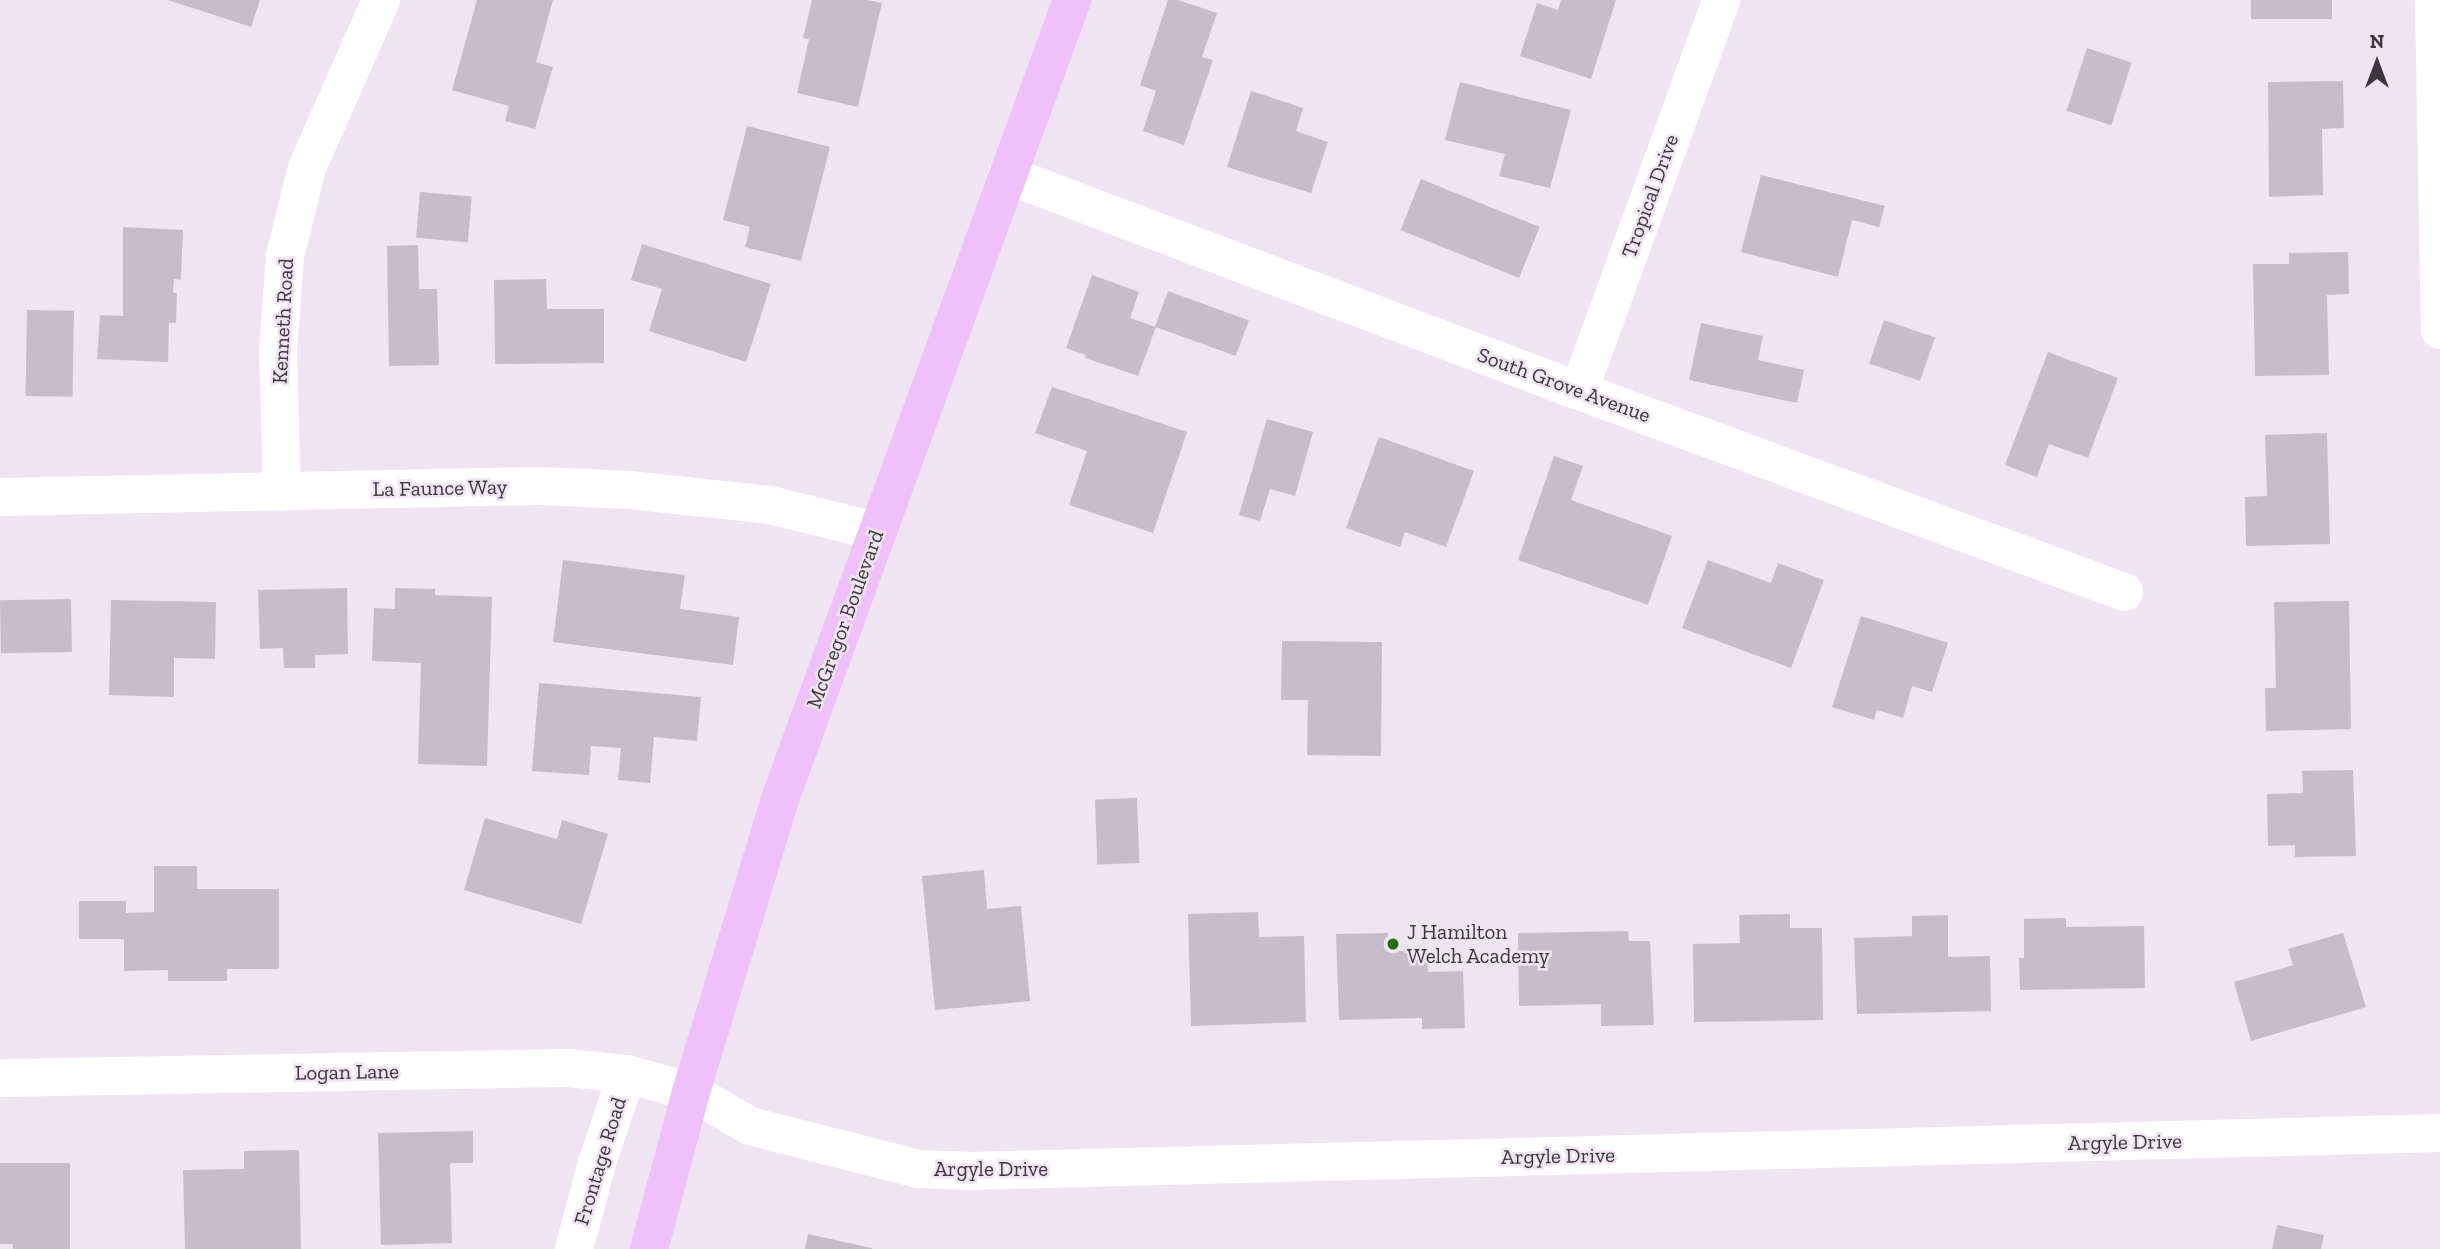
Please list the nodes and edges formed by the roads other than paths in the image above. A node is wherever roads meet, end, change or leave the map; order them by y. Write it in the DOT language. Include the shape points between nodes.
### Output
graph roads {
  1 [pos="381,0"];
  2 [pos="1072,0"];
  3 [pos="1721,0"];
  4 [pos="2434,0"];
  5 [pos="1007,175"];
  6 [pos="2440,330"];
  7 [pos="1579,391"];
  8 [pos="282,492"];
  9 [pos="0,497"];
  10 [pos="876,531"];
  11 [pos="2124,592"];
  12 [pos="627,1074"];
  13 [pos="0,1078"];
  14 [pos="691,1092"];
  15 [pos="2440,1133"];
  16 [pos="574,1249"];
  17 [pos="649,1249"];
  1 -- 8 [label="street, Kenneth Road" via="307,168 285,256 278,350"];
  2 -- 5 [label="main road, McGregor Boulevard"];
  3 -- 7 [label="street, Tropical Drive"];
  4 -- 6 [label="street"];
  5 -- 7 [label="street, South Grove Avenue"];
  5 -- 10 [label="main road, McGregor Boulevard"];
  7 -- 11 [label="street, South Grove Avenue"];
  8 -- 9 [label="street, La Faunce Way"];
  8 -- 10 [label="street, La Faunce Way" via="540,486 630,490 769,505"];
  10 -- 14 [label="main road, McGregor Boulevard" via="777,810"];
  12 -- 13 [label="street, Logan Lane" via="568,1068"];
  12 -- 14 [label="street, Logan Lane"];
  12 -- 16 [label="street, Frontage Road"];
  14 -- 15 [label="street, Argyle Drive" via="750,1126 919,1169 971,1171"];
  14 -- 17 [label="main road, McGregor Boulevard"];
}
